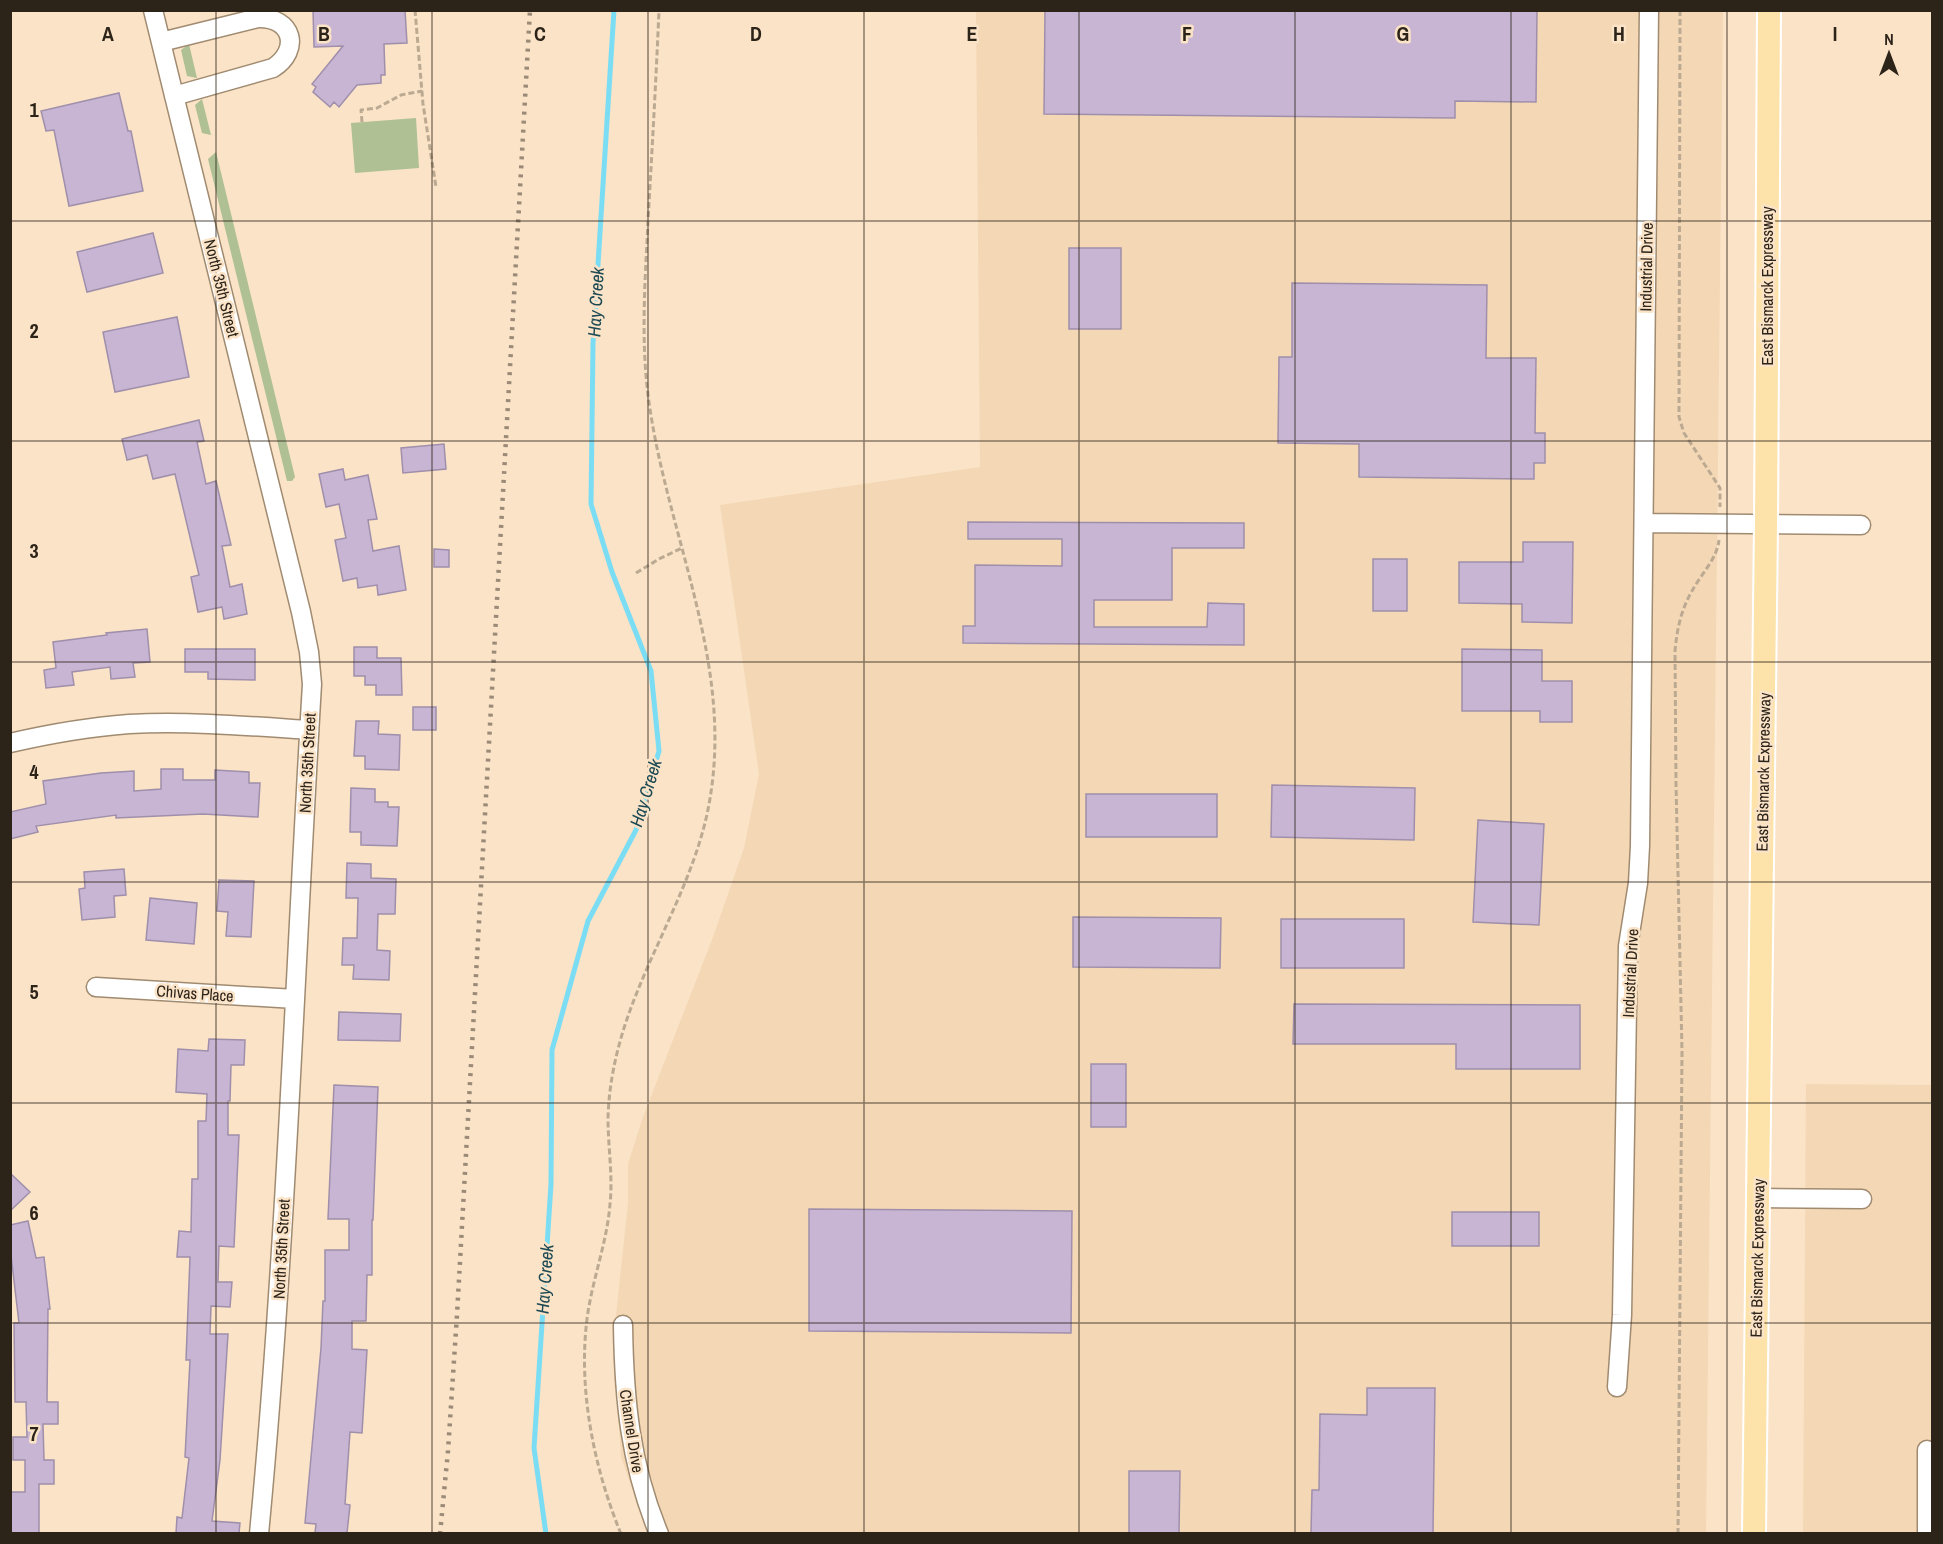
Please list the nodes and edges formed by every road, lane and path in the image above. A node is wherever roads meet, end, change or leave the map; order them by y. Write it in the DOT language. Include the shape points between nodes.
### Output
graph roads {
  1 [pos="153,10"];
  2 [pos="415,10"];
  3 [pos="659,10"];
  4 [pos="1649,10"];
  5 [pos="1680,10"];
  6 [pos="1769,10"];
  7 [pos="161,42"];
  8 [pos="422,91"];
  9 [pos="174,96"];
  10 [pos="362,122"];
  11 [pos="436,188"];
  12 [pos="1644,523"];
  13 [pos="1721,524"];
  14 [pos="1766,524"];
  15 [pos="1861,525"];
  16 [pos="682,549"];
  17 [pos="636,573"];
  18 [pos="309,730"];
  19 [pos="10,743"];
  20 [pos="96,987"];
  21 [pos="295,999"];
  22 [pos="1758,1198"];
  23 [pos="1862,1199"];
  24 [pos="623,1325"];
  25 [pos="1617,1387"];
  26 [pos="1927,1450"];
  27 [pos="259,1533"];
  28 [pos="621,1533"];
  29 [pos="659,1533"];
  30 [pos="1678,1533"];
  31 [pos="1754,1533"];
  32 [pos="1927,1533"];
  1 -- 7 [label="street, North 35th Street"];
  2 -- 8 [label="path"];
  3 -- 16 [label="path" via="644,343 654,430"];
  4 -- 12 [label="street, Industrial Drive"];
  5 -- 13 [label="path" via="1679,417 1683,433 1720,488"];
  6 -- 14 [label="main road, East Bismarck Expressway"];
  7 -- 9 [label="street, North 35th Street"];
  7 -- 9 [label="street" via="258,18 280,23 289,37 287,55 273,68"];
  8 -- 10 [label="path" via="361,110"];
  8 -- 11 [label="path"];
  9 -- 18 [label="street, North 35th Street" via="309,652"];
  12 -- 13 [label="street"];
  12 -- 25 [label="street, Industrial Drive" via="1640,846 1628,946 1622,1315"];
  13 -- 14 [label="street"];
  13 -- 30 [label="path" via="1718,552 1692,591 1680,618 1675,662 1682,1051"];
  14 -- 15 [label="street"];
  14 -- 22 [label="main road, East Bismarck Expressway"];
  16 -- 17 [label="path"];
  16 -- 28 [label="path" via="704,634 714,693 712,792 699,847 635,998 616,1060 609,1110 611,1201 586,1337 591,1422 604,1485"];
  18 -- 19 [label="street" via="127,724"];
  18 -- 21 [label="street, North 35th Street"];
  20 -- 21 [label="street, Chivas Place"];
  21 -- 27 [label="street, North 35th Street" via="274,1367"];
  22 -- 23 [label="street"];
  22 -- 31 [label="main road, East Bismarck Expressway"];
  24 -- 29 [label="street, Channel Drive" via="624,1389 631,1443"];
  26 -- 32 [label="street"];
}
